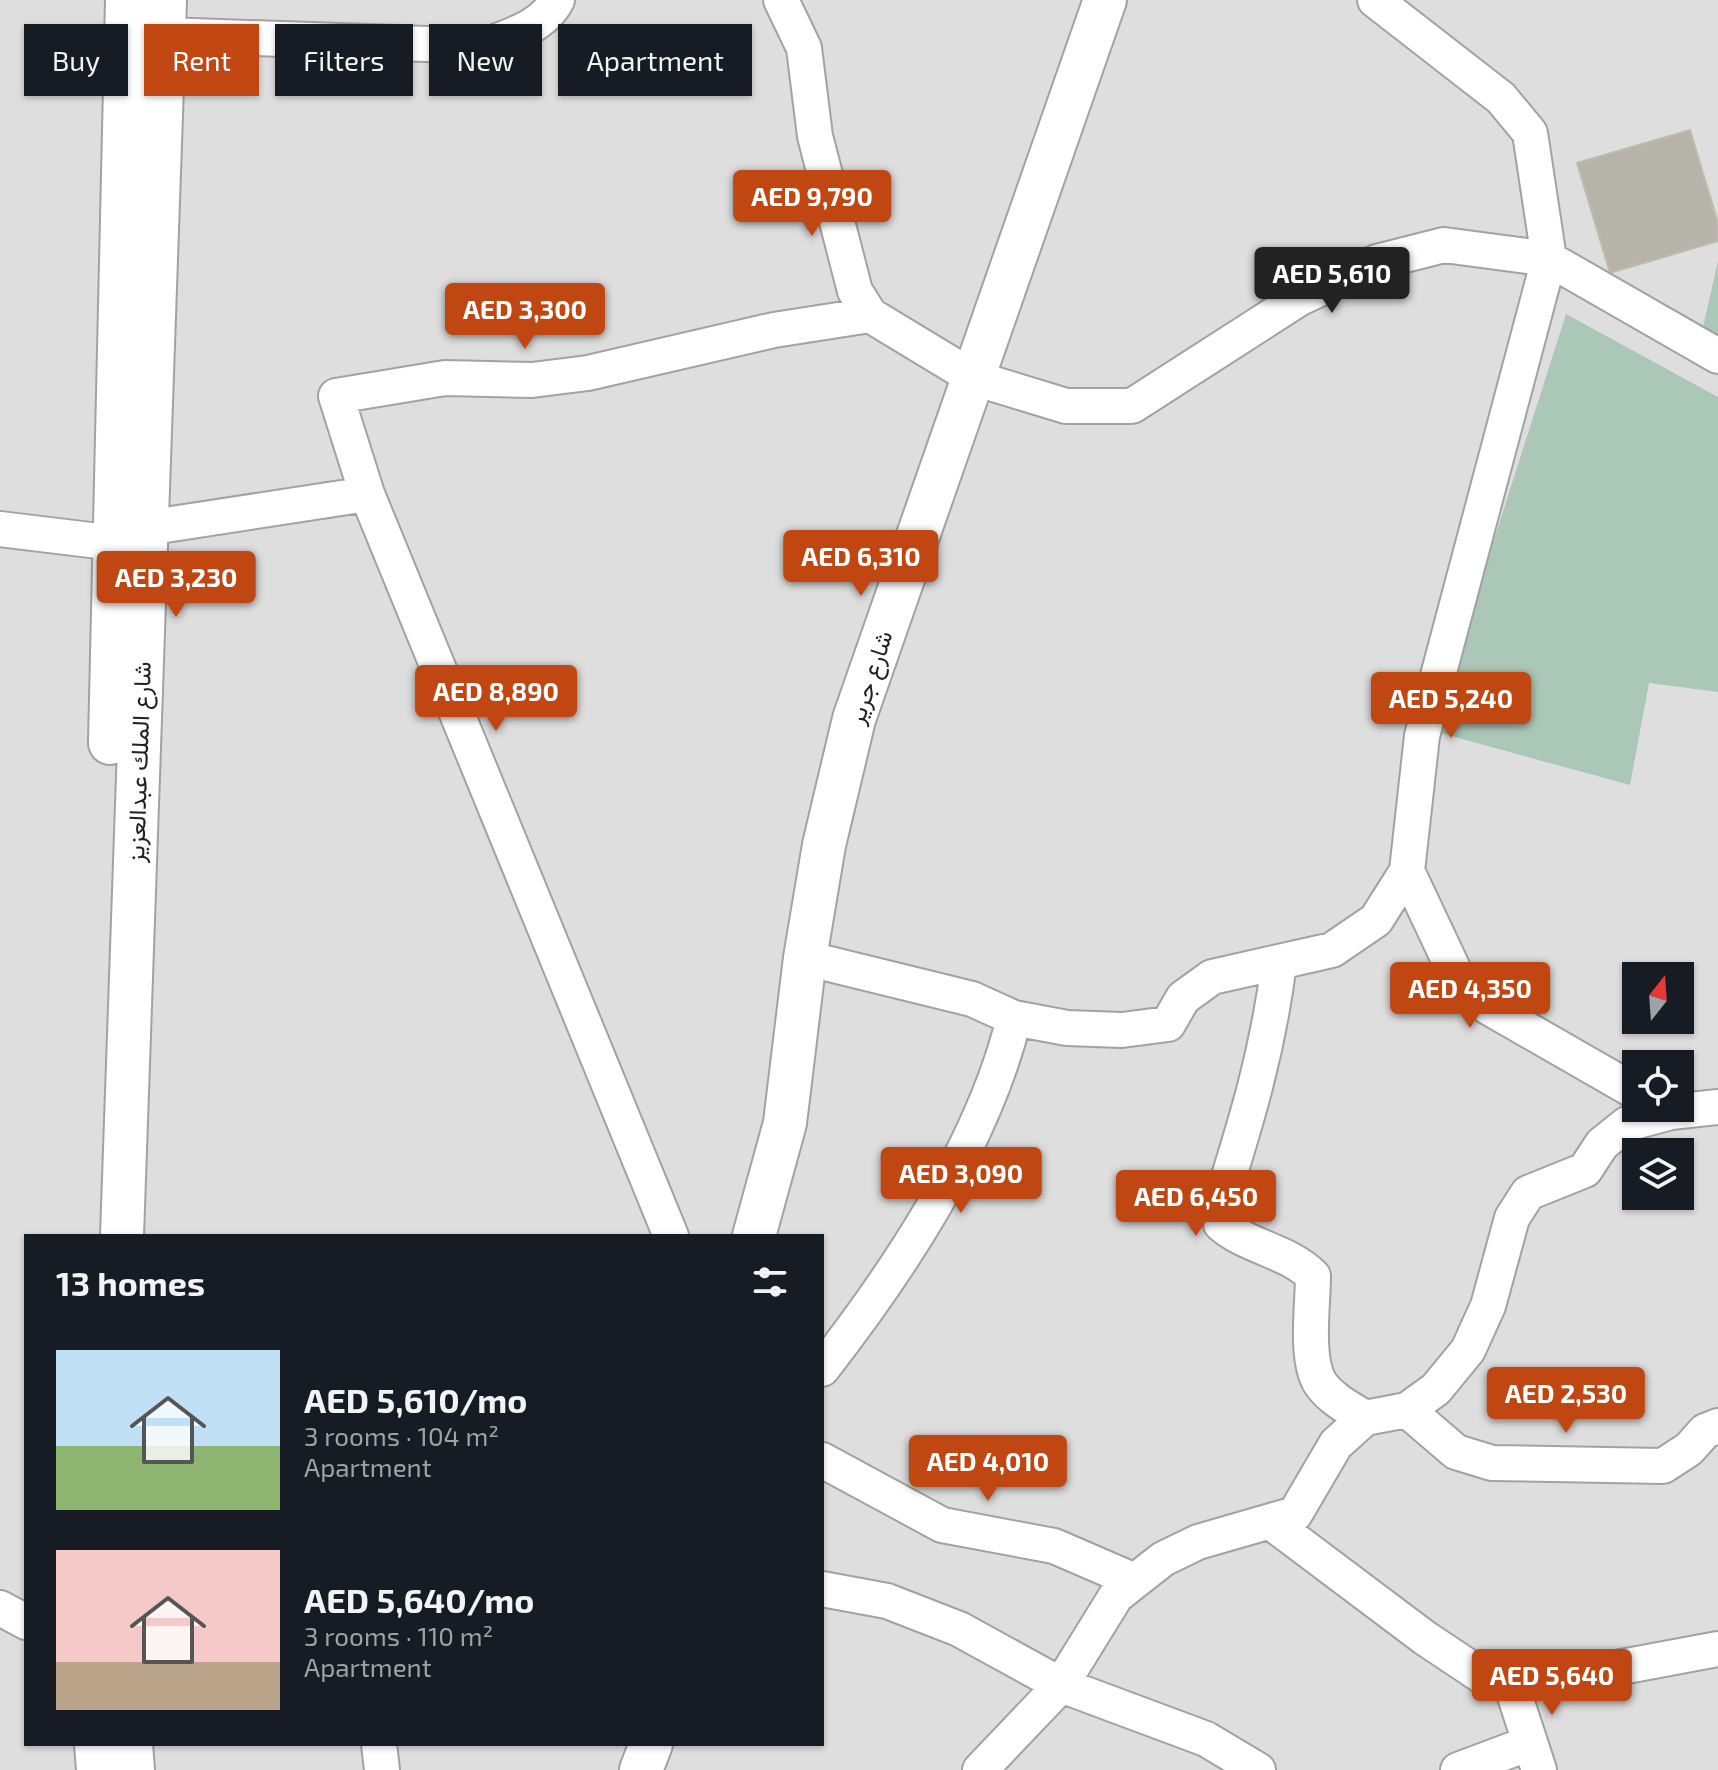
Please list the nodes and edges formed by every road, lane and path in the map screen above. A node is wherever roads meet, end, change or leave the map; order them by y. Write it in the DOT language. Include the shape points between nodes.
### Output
graph roads {
  1 [pos="127,0"];
  2 [pos="557,0"];
  3 [pos="781,0"];
  4 [pos="1105,0"];
  5 [pos="1375,0"];
  6 [pos="164,18"];
  7 [pos="1549,259"];
  8 [pos="870,315"];
  9 [pos="1718,356"];
  10 [pos="974,378"];
  11 [pos="367,494"];
  12 [pos="0,529"];
  13 [pos="131,535"];
  14 [pos="1407,871"];
  15 [pos="805,958"];
  16 [pos="1279,963"];
  17 [pos="1014,1018"];
  18 [pos="1622,1084"];
  19 [pos="1718,1107"];
  20 [pos="1694,1108"];
  21 [pos="1633,1122"];
  22 [pos="96,1234"];
  23 [pos="122,1234"];
  24 [pos="670,1234"];
  25 [pos="755,1234"];
  26 [pos="824,1366"];
  27 [pos="1407,1410"];
  28 [pos="1365,1418"];
  29 [pos="1718,1426"];
  30 [pos="824,1461"];
  31 [pos="1272,1523"];
  32 [pos="1135,1581"];
  33 [pos="824,1589"];
  34 [pos="0,1608"];
  35 [pos="24,1621"];
  36 [pos="1718,1649"];
  37 [pos="1510,1681"];
  38 [pos="1061,1685"];
  39 [pos="96,1746"];
  40 [pos="131,1746"];
  41 [pos="379,1746"];
  42 [pos="650,1746"];
  43 [pos="1535,1756"];
  44 [pos="98,1770"];
  45 [pos="133,1770"];
  46 [pos="382,1770"];
  47 [pos="641,1770"];
  48 [pos="980,1770"];
  49 [pos="1258,1770"];
  50 [pos="1458,1770"];
  1 -- 13 [label="street, شارع الملك عبدالعزيز"];
  2 -- 6 [label="street" via="524,31 484,46"];
  3 -- 8 [label="street" via="804,48 815,136 855,291"];
  4 -- 10 [label="street, شارع جرير"];
  5 -- 7 [label="street" via="1501,98 1530,133"];
  6 -- 13 [label="street, شارع الملك عبدالعزيز"];
  7 -- 9 [label="street"];
  7 -- 10 [label="street" via="1444,245 1377,262 1300,298 1132,406 1066,406"];
  7 -- 14 [label="street" via="1422,736"];
  8 -- 10 [label="street"];
  8 -- 11 [label="street" via="774,330 588,373 532,380 445,378 336,396"];
  10 -- 15 [label="street, شارع جرير" via="854,719 824,845"];
  11 -- 13 [label="street"];
  11 -- 24 [label="street"];
  12 -- 13 [label="street"];
  13 -- 22 [label="street, شارع الملك عبدالعزيز"];
  13 -- 23 [label="street, شارع الملك عبدالعزيز"];
  14 -- 16 [label="street" via="1376,920 1332,950"];
  14 -- 18 [label="street" via="1456,975 1488,1007"];
  15 -- 17 [label="street" via="972,999"];
  15 -- 25 [label="street, شارع جرير" via="785,1123"];
  16 -- 17 [label="street" via="1212,977 1183,998 1168,1024 1122,1030 1067,1028"];
  16 -- 28 [label="street" via="1272,1022 1221,1202 1221,1224 1238,1239 1297,1260 1313,1276 1312,1361 1335,1400"];
  17 -- 26 [label="street" via="985,1107 925,1220 880,1295"];
  19 -- 20 [label="street"];
  21 -- 27 [label="street" via="1602,1144 1585,1170 1528,1193 1512,1218 1488,1306 1468,1350 1436,1389"];
  27 -- 28 [label="street"];
  27 -- 29 [label="street" via="1456,1452 1492,1463 1663,1466"];
  28 -- 31 [label="street" via="1336,1444 1295,1514"];
  30 -- 32 [label="street" via="942,1525 1054,1546"];
  31 -- 32 [label="street" via="1198,1542"];
  31 -- 37 [label="street" via="1488,1680"];
  32 -- 38 [label="street" via="1116,1596"];
  33 -- 38 [label="street" via="887,1601 959,1629"];
  34 -- 35 [label="street"];
  36 -- 37 [label="street" via="1541,1682"];
  37 -- 43 [label="street"];
  38 -- 48 [label="street"];
  38 -- 49 [label="street" via="1206,1739"];
  39 -- 44 [label="street"];
  40 -- 45 [label="street"];
  41 -- 46 [label="street"];
  42 -- 47 [label="street"];
  43 -- 50 [label="street"];
}
